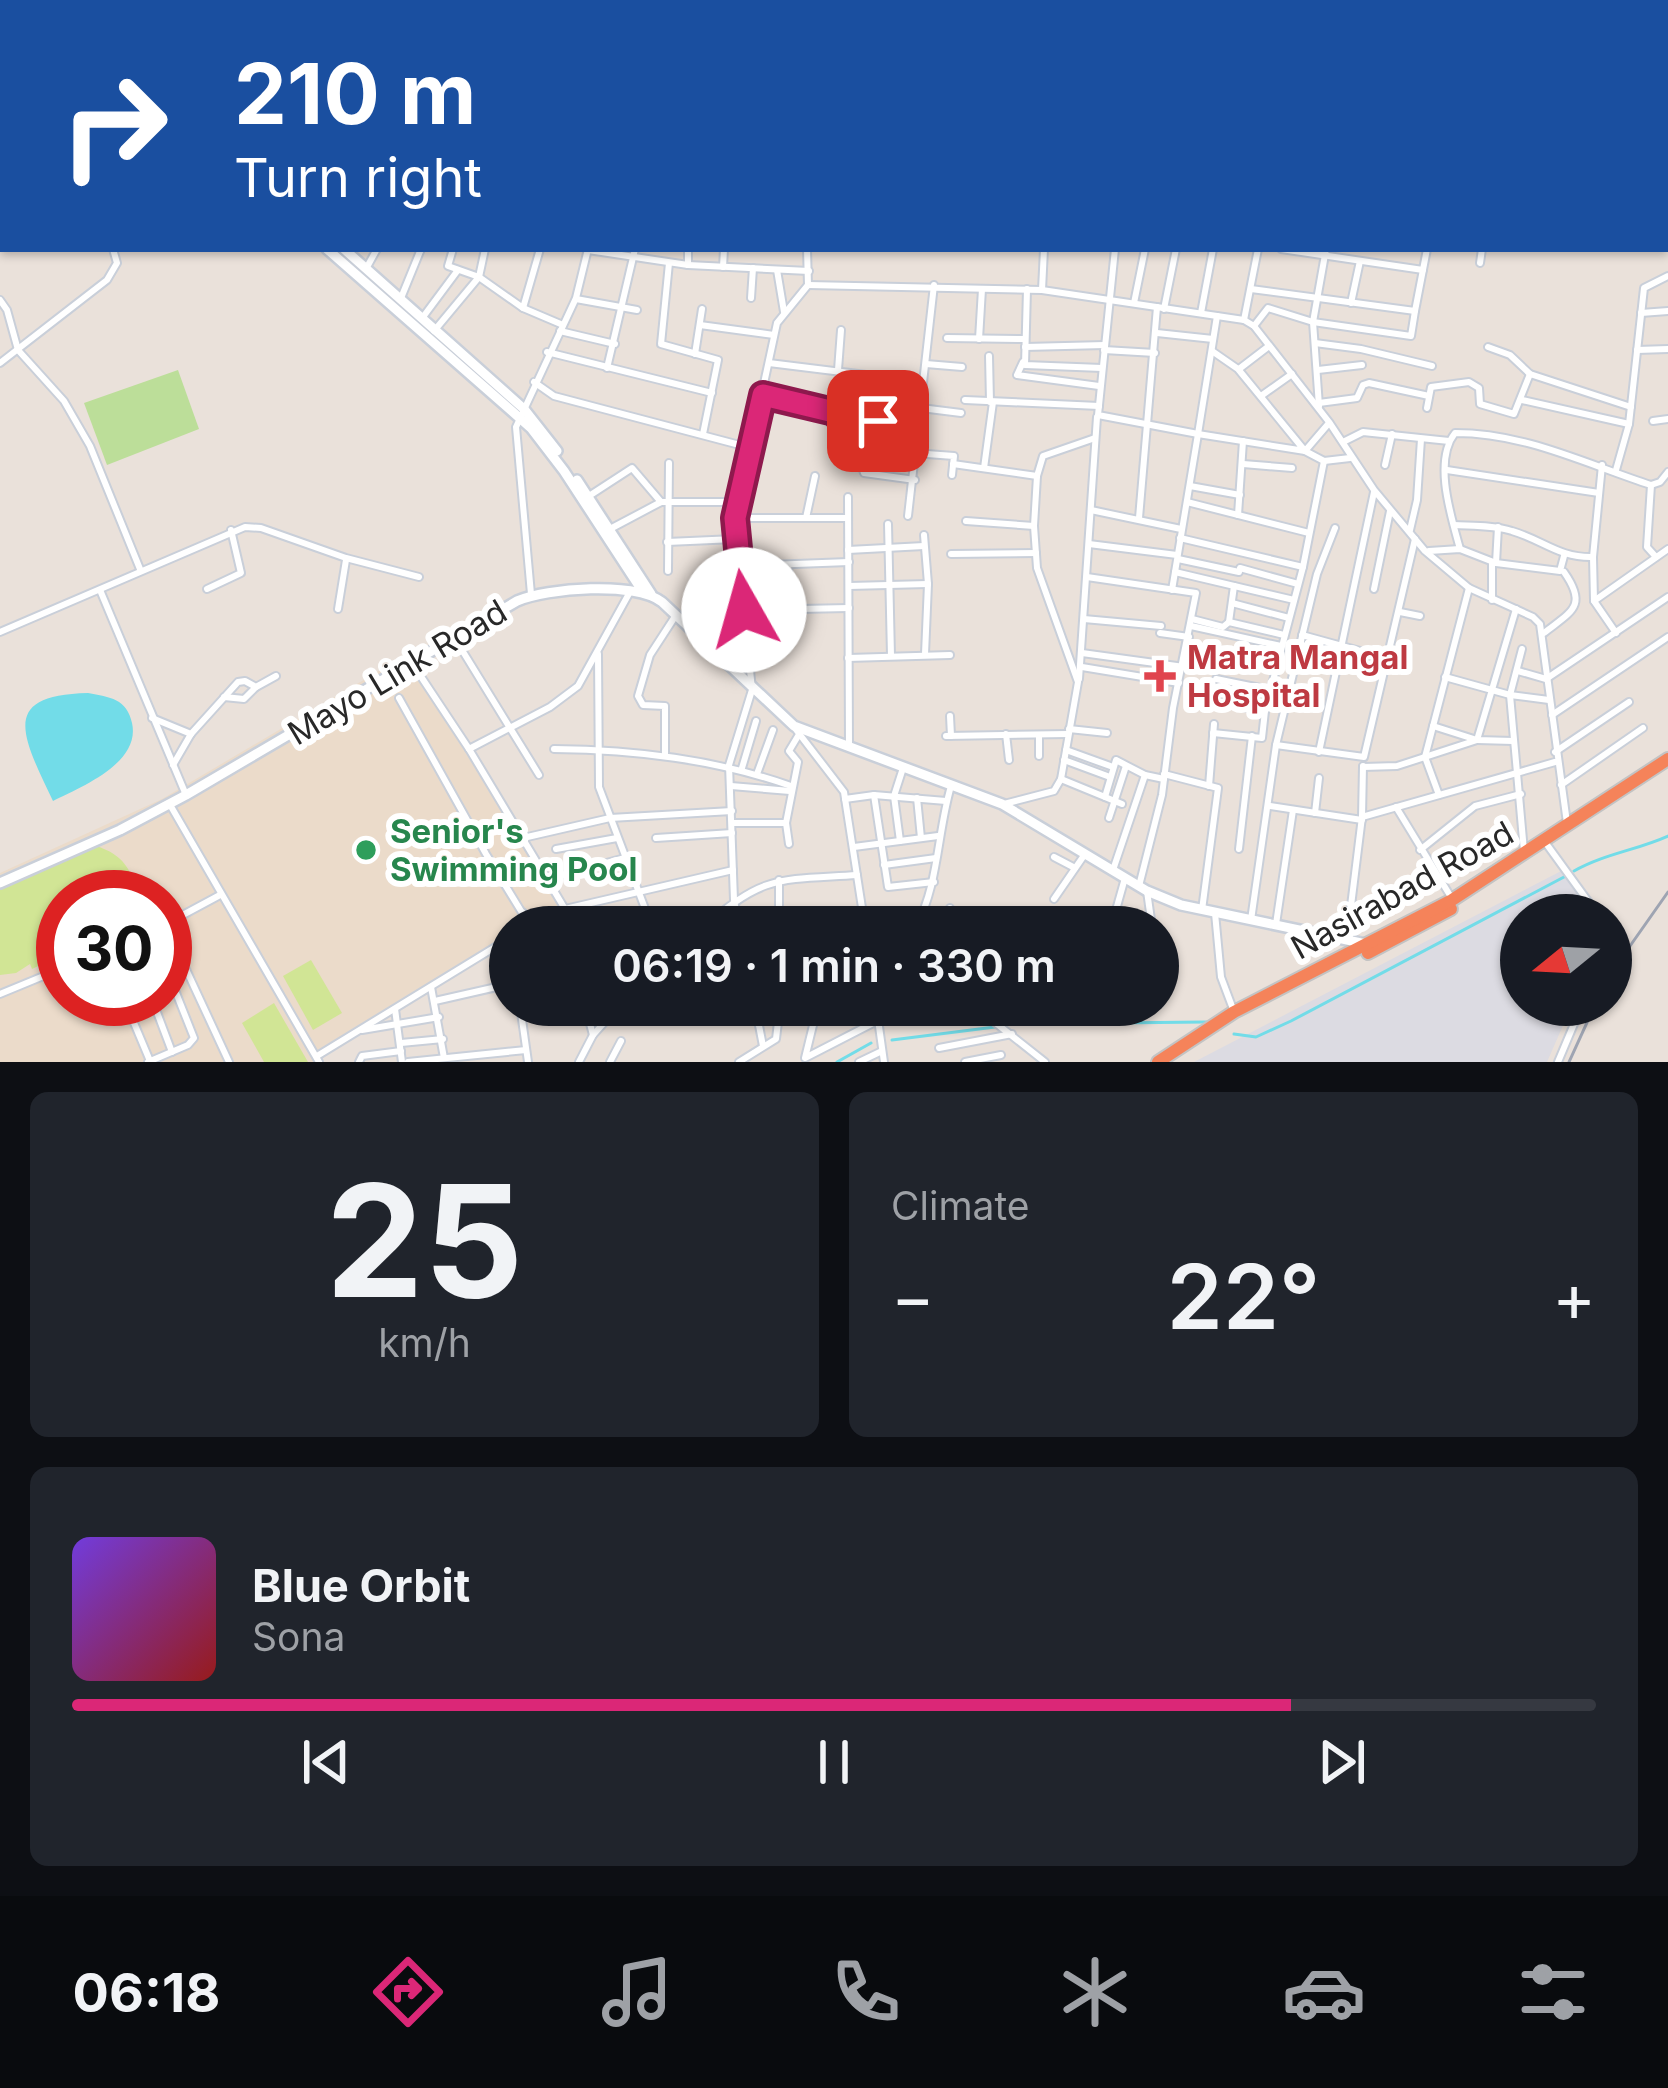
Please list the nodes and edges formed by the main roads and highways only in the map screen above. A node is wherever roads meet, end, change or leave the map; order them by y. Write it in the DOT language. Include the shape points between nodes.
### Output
graph roads {
  1 [pos="1668,759"];
  2 [pos="1668,768"];
  3 [pos="1547,844"];
  4 [pos="1371,947"];
  5 [pos="1158,1062"];
  6 [pos="1171,1062"];
  1 -- 3 [label="highway, Nasirabad Road"];
  2 -- 3 [label="highway, Nasirabad Road"];
  3 -- 4 [label="highway, Nasirabad Road"];
  3 -- 4 [label="highway, Nasirabad Road" via="1444,914"];
  4 -- 5 [label="highway, Nasirabad Road" via="1234,1012"];
  4 -- 6 [label="highway, Nasirabad Road"];
}
